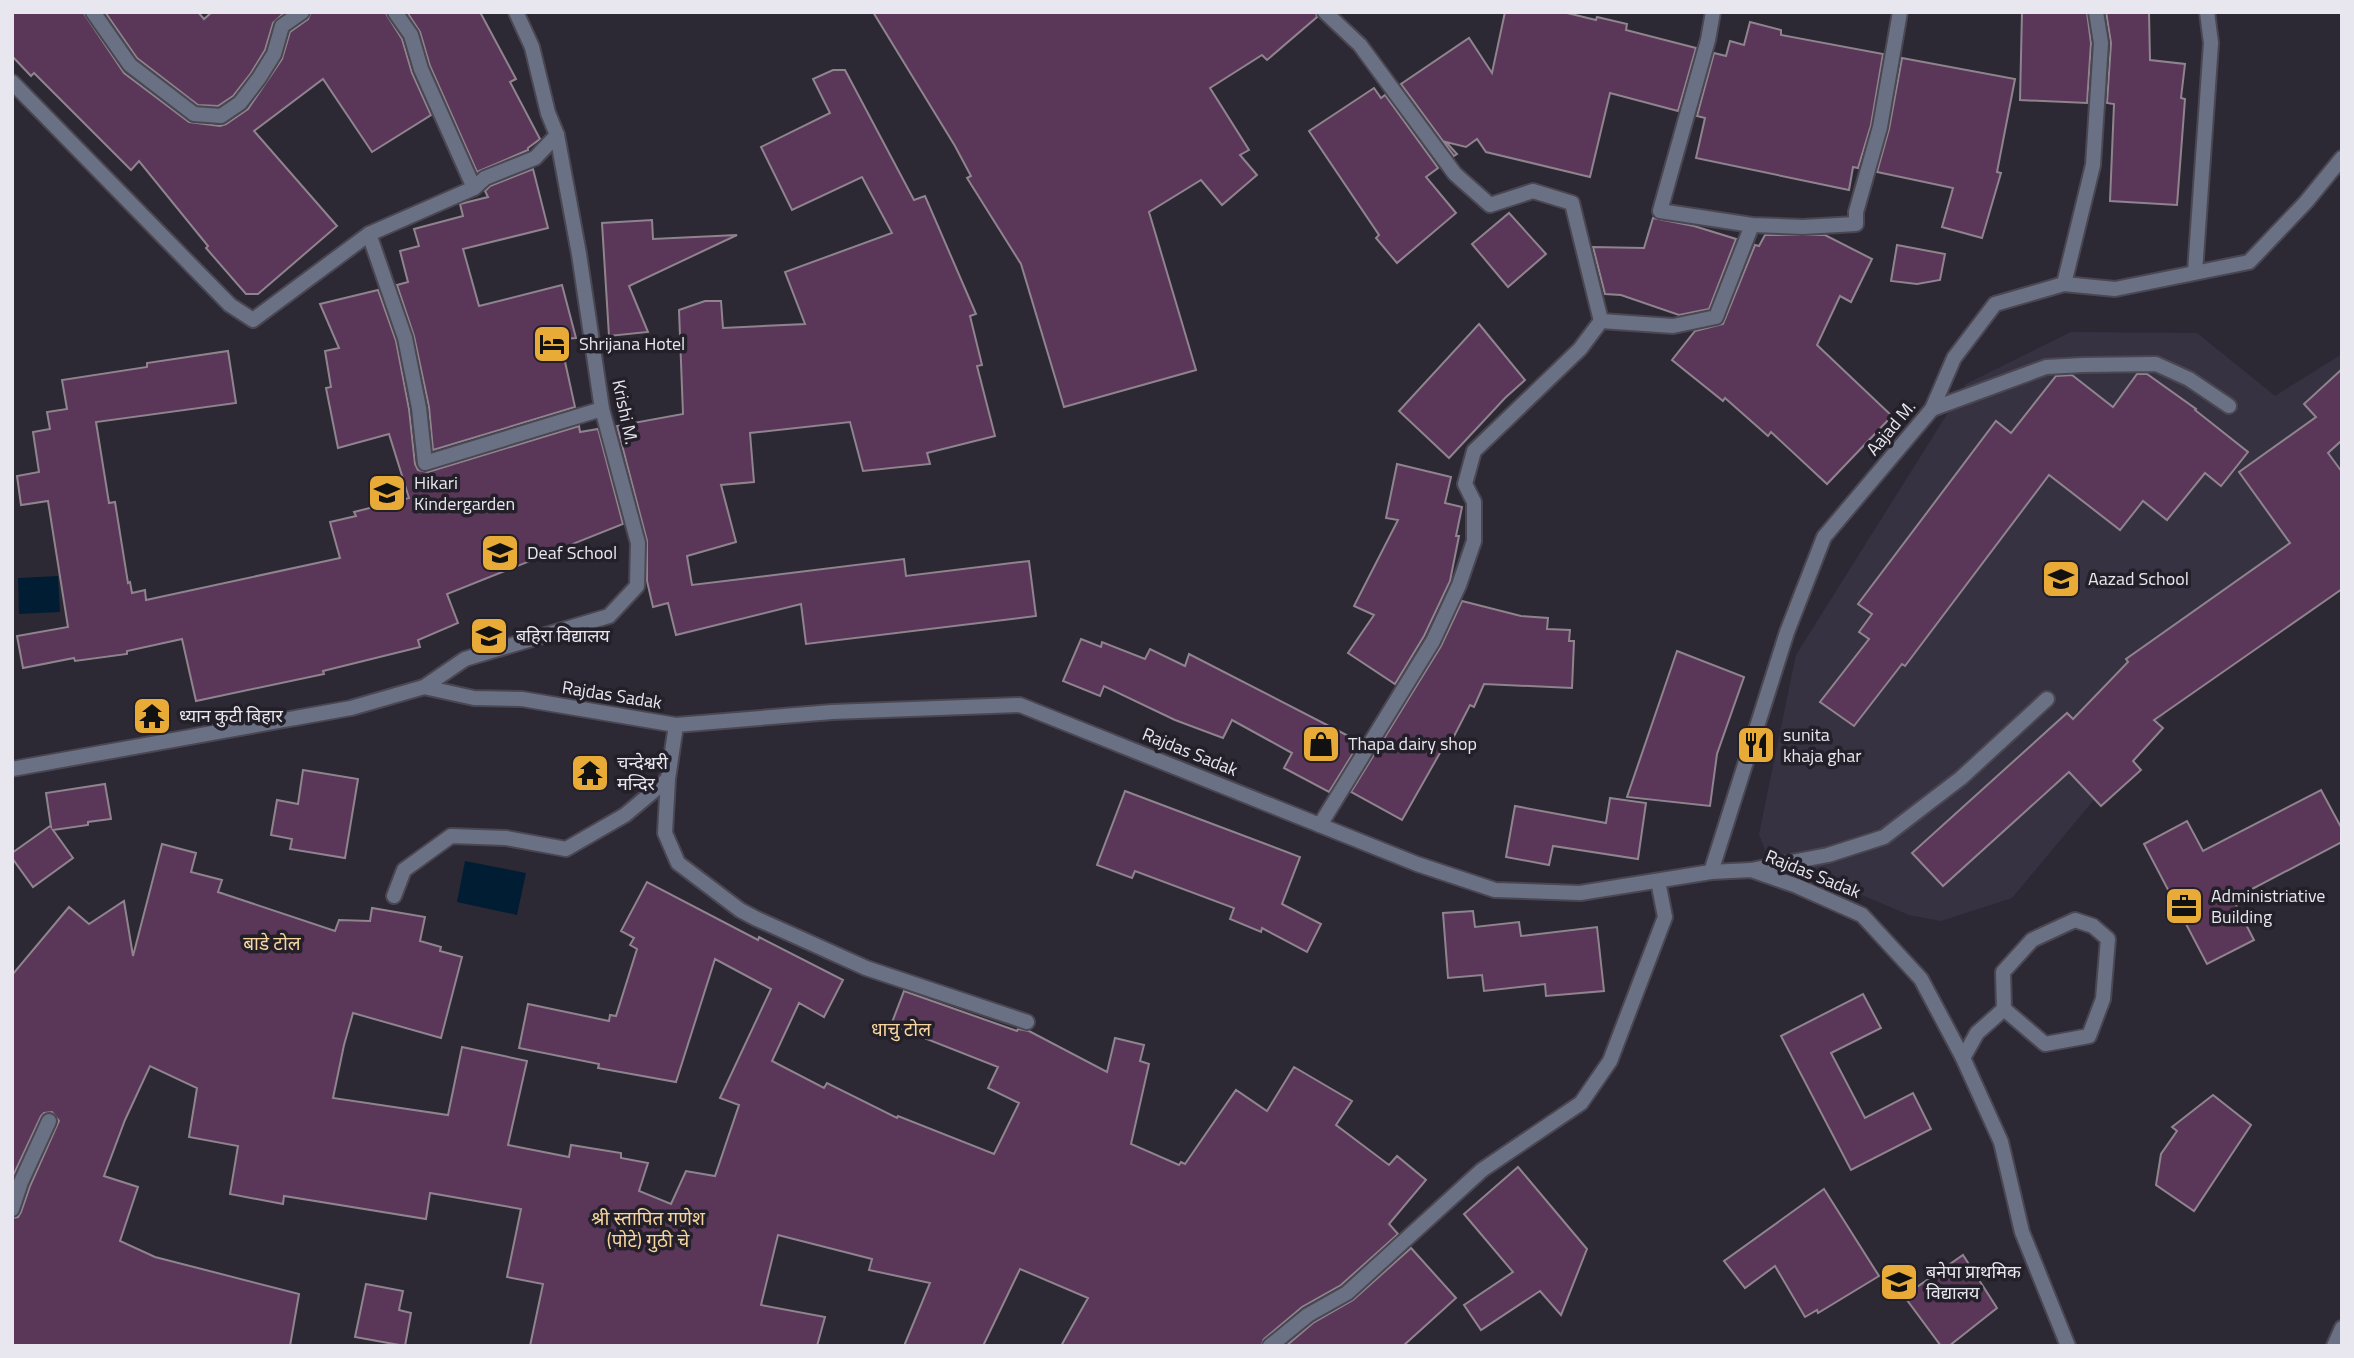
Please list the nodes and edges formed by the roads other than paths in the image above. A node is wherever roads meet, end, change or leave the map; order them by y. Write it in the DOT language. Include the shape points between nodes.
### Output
graph roads {
  1 [pos="93,12"];
  2 [pos="302,12"];
  3 [pos="395,12"];
  4 [pos="516,12"];
  5 [pos="1325,12"];
  6 [pos="1713,12"];
  7 [pos="1900,12"];
  8 [pos="2096,12"];
  9 [pos="2207,12"];
  10 [pos="12,82"];
  11 [pos="557,135"];
  12 [pos="2342,158"];
  13 [pos="474,188"];
  14 [pos="1752,225"];
  15 [pos="369,234"];
  16 [pos="2196,272"];
  17 [pos="2064,284"];
  18 [pos="1601,321"];
  19 [pos="2229,406"];
  20 [pos="602,409"];
  21 [pos="1932,410"];
  22 [pos="424,687"];
  23 [pos="2047,699"];
  24 [pos="676,725"];
  25 [pos="12,769"];
  26 [pos="668,779"];
  27 [pos="1320,825"];
  28 [pos="1751,870"];
  29 [pos="1711,872"];
  30 [pos="1658,881"];
  31 [pos="394,896"];
  32 [pos="2004,1009"];
  33 [pos="1027,1022"];
  34 [pos="1963,1058"];
  35 [pos="48,1121"];
  36 [pos="12,1209"];
  37 [pos="2342,1328"];
  38 [pos="1270,1346"];
  39 [pos="2068,1346"];
  40 [pos="2334,1346"];
  1 -- 2 [label="street" via="130,65 194,114 221,116 240,103 274,54 282,26"];
  3 -- 13 [label="street" via="411,35 421,69"];
  4 -- 11 [label="street, Krishi M." via="532,47"];
  5 -- 18 [label="street" via="1360,45 1455,174 1490,205 1533,191 1572,203"];
  6 -- 14 [label="street" via="1660,211"];
  7 -- 14 [label="street" via="1880,127 1856,224"];
  8 -- 17 [label="street" via="2101,43 2093,165"];
  9 -- 16 [label="street" via="2211,43"];
  10 -- 15 [label="street" via="230,305 253,320"];
  11 -- 13 [label="street" via="534,158 485,178"];
  11 -- 20 [label="street, Krishi M."];
  12 -- 16 [label="street, Aajad M." via="2249,262"];
  13 -- 15 [label="street"];
  14 -- 18 [label="street" via="1716,317 1673,326"];
  15 -- 20 [label="street" via="405,338 425,463"];
  16 -- 17 [label="street, Aajad M." via="2115,289"];
  17 -- 21 [label="street, Aajad M." via="1995,304 1954,358"];
  18 -- 27 [label="street" via="1580,349 1474,451 1465,484 1474,502 1474,541 1459,585 1427,652"];
  19 -- 21 [label="street" via="2156,364 2046,367"];
  20 -- 22 [label="street, Krishi M." via="638,543 637,586 609,616 465,659"];
  21 -- 29 [label="street, Aajad M." via="1824,537 1787,632"];
  22 -- 24 [label="street, Rajdas Sadak"];
  22 -- 25 [label="street, Rajdas Sadak" via="351,708"];
  23 -- 28 [label="street" via="1961,778 1884,837 1828,855"];
  24 -- 26 [label="street"];
  24 -- 27 [label="street, Rajdas Sadak" via="832,712 1020,705"];
  26 -- 31 [label="street" via="625,816 566,849 506,838 451,836 404,870"];
  26 -- 33 [label="street" via="664,833 678,863 740,910 866,968"];
  27 -- 30 [label="street, Rajdas Sadak" via="1495,890 1580,893"];
  28 -- 29 [label="street, Rajdas Sadak"];
  28 -- 34 [label="street, Rajdas Sadak" via="1862,915 1921,979"];
  29 -- 30 [label="street, Rajdas Sadak"];
  30 -- 38 [label="street" via="1665,917 1610,1061 1581,1103 1482,1170 1347,1293 1308,1315"];
  32 -- 32 [label="street" via="2003,972 2032,940 2075,920 2093,926 2108,939 2103,999 2089,1035 2045,1044"];
  32 -- 34 [label="street" via="1977,1033"];
  34 -- 39 [label="street, Rajdas Sadak" via="2001,1142 2022,1232"];
  35 -- 36 [label="street"];
  37 -- 40 [label="street"];
}
